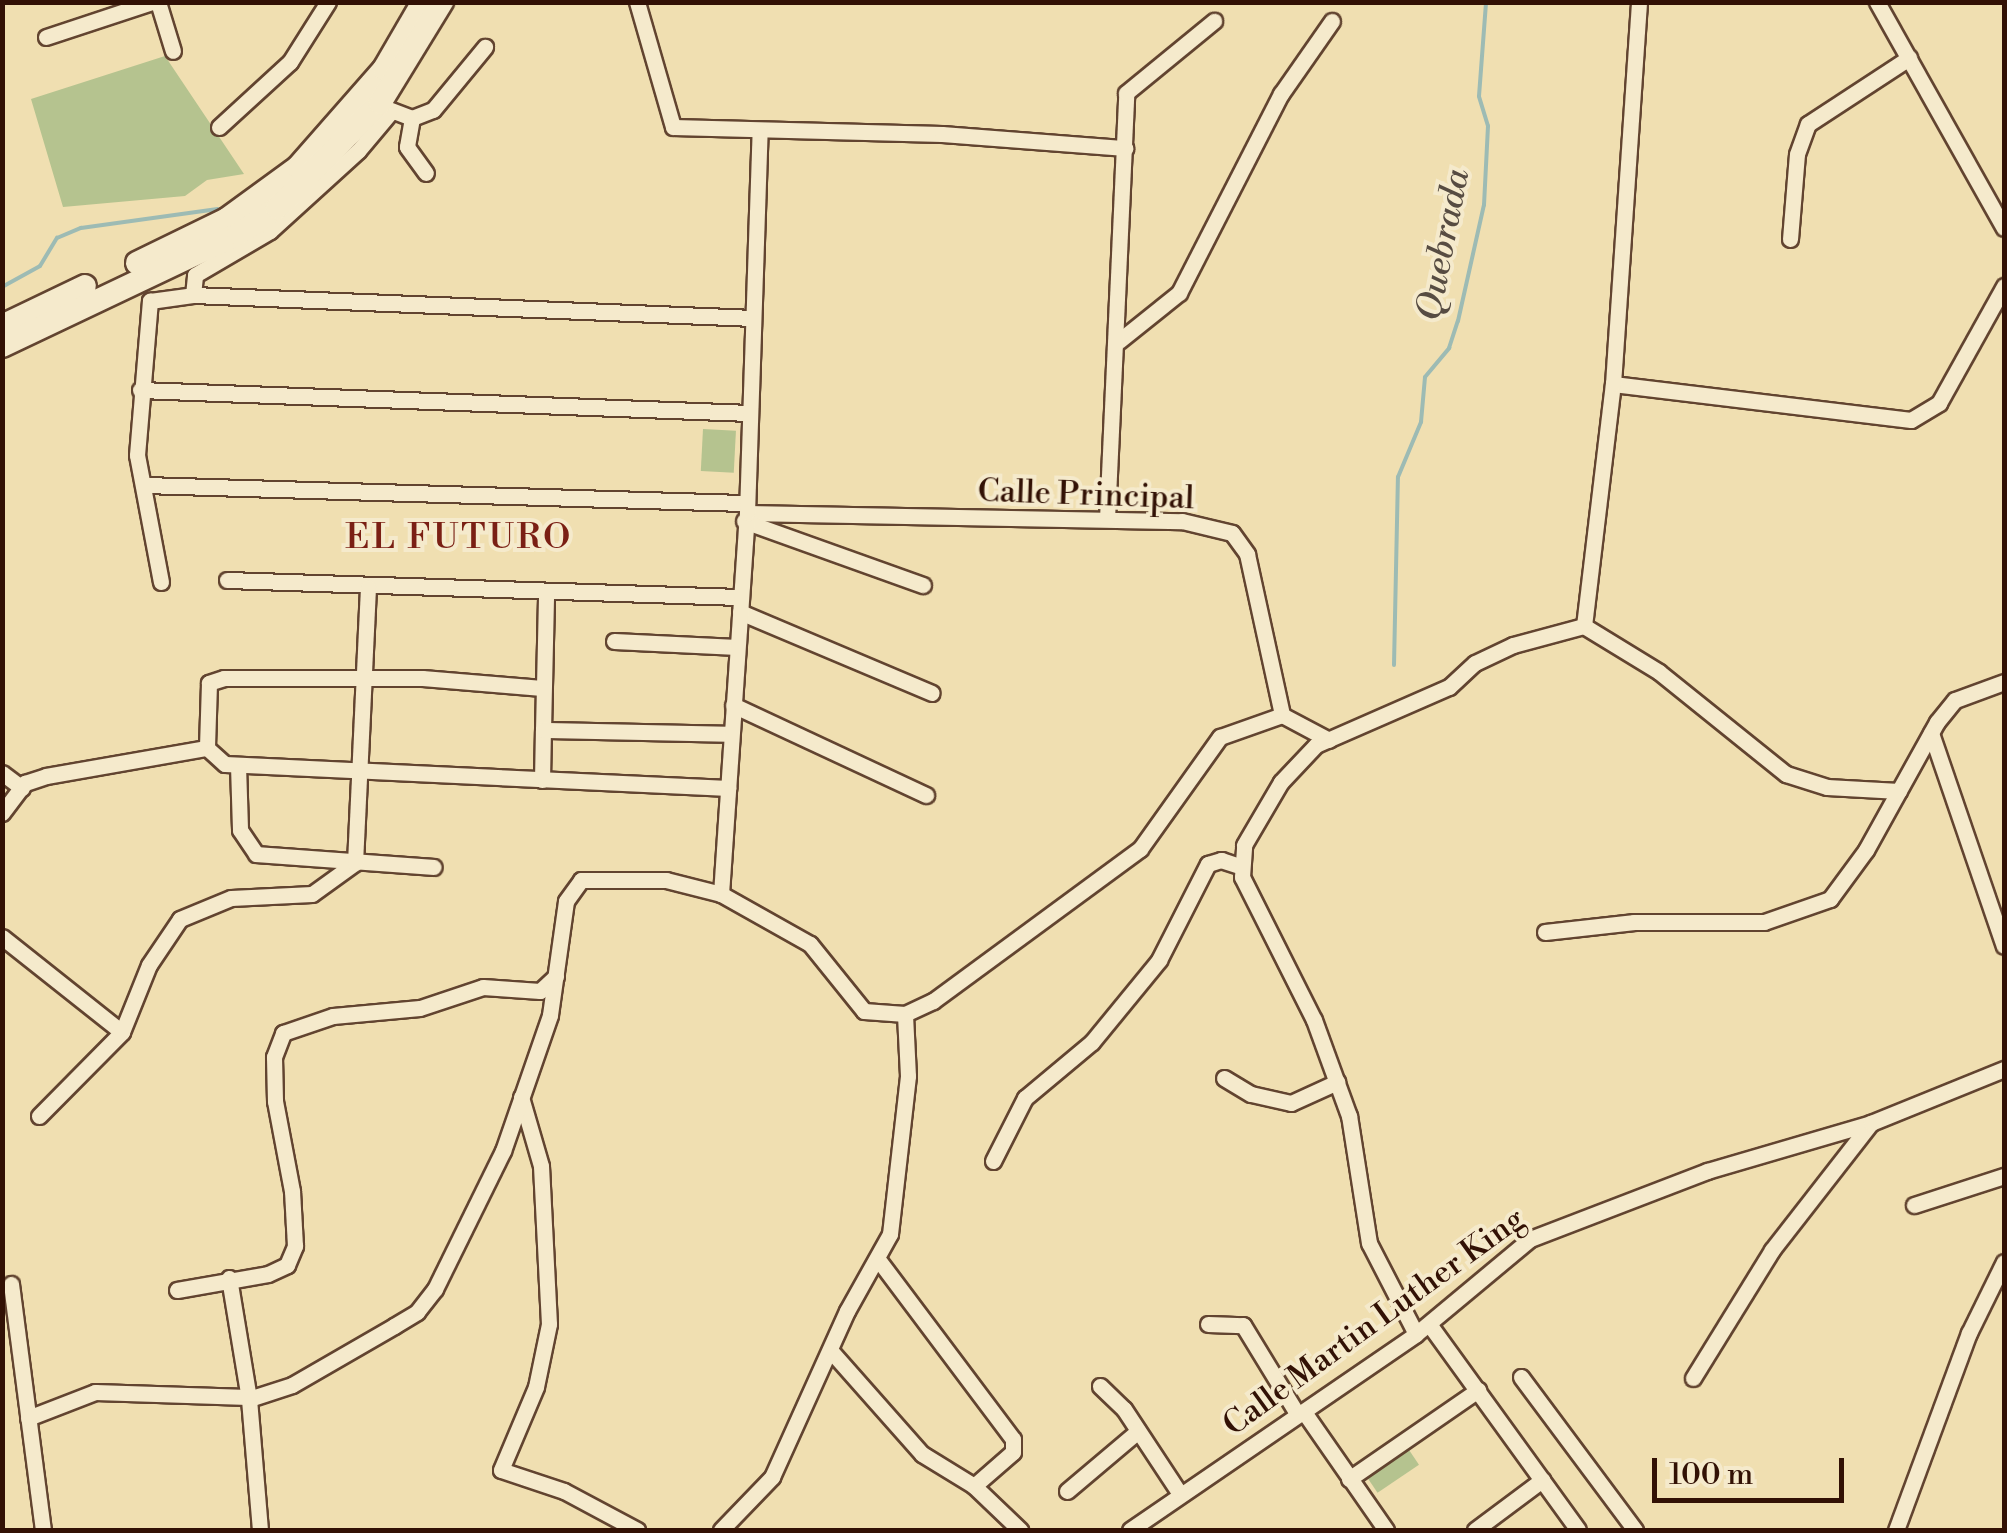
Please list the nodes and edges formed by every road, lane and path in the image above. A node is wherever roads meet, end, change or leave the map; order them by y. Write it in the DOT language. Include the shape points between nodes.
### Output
graph roads {
  1 [pos="155,2"];
  2 [pos="328,2"];
  3 [pos="423,2"];
  4 [pos="442,2"];
  5 [pos="637,2"];
  6 [pos="1639,2"];
  7 [pos="1877,2"];
  8 [pos="1332,20"];
  9 [pos="1214,21"];
  10 [pos="46,37"];
  11 [pos="484,47"];
  12 [pos="172,51"];
  13 [pos="1909,58"];
  14 [pos="384,108"];
  15 [pos="412,118"];
  16 [pos="220,127"];
  17 [pos="760,130"];
  18 [pos="1124,148"];
  19 [pos="426,173"];
  20 [pos="2004,228"];
  21 [pos="1790,239"];
  22 [pos="2004,286"];
  23 [pos="193,295"];
  24 [pos="754,318"];
  25 [pos="2,326"];
  26 [pos="1119,341"];
  27 [pos="2,346"];
  28 [pos="1613,384"];
  29 [pos="140,390"];
  30 [pos="750,413"];
  31 [pos="144,485"];
  32 [pos="745,512"];
  33 [pos="1107,519"];
  34 [pos="228,580"];
  35 [pos="161,582"];
  36 [pos="923,586"];
  37 [pos="368,587"];
  38 [pos="546,593"];
  39 [pos="740,604"];
  40 [pos="1584,626"];
  41 [pos="614,642"];
  42 [pos="737,647"];
  43 [pos="363,680"];
  44 [pos="2003,686"];
  45 [pos="542,688"];
  46 [pos="932,693"];
  47 [pos="733,705"];
  48 [pos="1282,715"];
  49 [pos="542,730"];
  50 [pos="1931,733"];
  51 [pos="731,734"];
  52 [pos="1329,740"];
  53 [pos="207,748"];
  54 [pos="238,765"];
  55 [pos="362,771"];
  56 [pos="2,773"];
  57 [pos="542,780"];
  58 [pos="22,788"];
  59 [pos="728,788"];
  60 [pos="1899,791"];
  61 [pos="926,794"];
  62 [pos="2,813"];
  63 [pos="355,864"];
  64 [pos="434,866"];
  65 [pos="1242,867"];
  66 [pos="720,894"];
  67 [pos="1545,932"];
  68 [pos="6,944"];
  69 [pos="2004,946"];
  70 [pos="556,976"];
  71 [pos="905,1014"];
  72 [pos="122,1032"];
  73 [pos="2004,1068"];
  74 [pos="1224,1078"];
  75 [pos="1336,1082"];
  76 [pos="522,1097"];
  77 [pos="39,1116"];
  78 [pos="1871,1123"];
  79 [pos="993,1161"];
  80 [pos="2004,1176"];
  81 [pos="1914,1205"];
  82 [pos="880,1262"];
  83 [pos="2004,1262"];
  84 [pos="229,1278"];
  85 [pos="11,1284"];
  86 [pos="177,1290"];
  87 [pos="1208,1324"];
  88 [pos="1422,1329"];
  89 [pos="830,1350"];
  90 [pos="1522,1377"];
  91 [pos="1693,1378"];
  92 [pos="1100,1386"];
  93 [pos="1478,1390"];
  94 [pos="249,1398"];
  95 [pos="1301,1414"];
  96 [pos="28,1418"];
  97 [pos="1138,1431"];
  98 [pos="1349,1479"];
  99 [pos="1542,1480"];
  100 [pos="974,1486"];
  101 [pos="1068,1492"];
  102 [pos="1180,1494"];
  103 [pos="43,1530"];
  104 [pos="260,1530"];
  105 [pos="637,1530"];
  106 [pos="721,1530"];
  107 [pos="1020,1530"];
  108 [pos="1130,1530"];
  109 [pos="1386,1530"];
  110 [pos="1475,1530"];
  111 [pos="1578,1530"];
  112 [pos="1635,1530"];
  113 [pos="1896,1530"];
  1 -- 10 [label="street"];
  1 -- 12 [label="street"];
  2 -- 16 [label="street" via="290,62"];
  3 -- 25 [label="main road" via="341,126 261,197 164,251"];
  4 -- 14 [label="main road"];
  5 -- 17 [label="street" via="673,127"];
  6 -- 28 [label="street"];
  7 -- 13 [label="street"];
  8 -- 26 [label="street" via="1281,94 1179,293"];
  9 -- 18 [label="street" via="1130,83"];
  11 -- 15 [label="street" via="433,110"];
  13 -- 20 [label="street"];
  13 -- 21 [label="street" via="1808,124 1797,154"];
  14 -- 15 [label="street"];
  14 -- 23 [label="street" via="358,152 270,230 195,275"];
  14 -- 27 [label="main road" via="313,176 238,234"];
  15 -- 19 [label="street" via="407,147"];
  17 -- 18 [label="street"];
  17 -- 24 [label="street"];
  18 -- 26 [label="street"];
  22 -- 28 [label="street" via="1938,403 1911,420"];
  23 -- 24 [label="street"];
  23 -- 29 [label="street" via="150,301"];
  24 -- 30 [label="street"];
  26 -- 33 [label="street"];
  28 -- 40 [label="street"];
  29 -- 30 [label="street"];
  29 -- 31 [label="street" via="136,455"];
  30 -- 32 [label="street"];
  31 -- 32 [label="street, Calle Principal"];
  31 -- 35 [label="street"];
  32 -- 33 [label="street, Calle Principal"];
  32 -- 36 [label="street"];
  32 -- 39 [label="street"];
  33 -- 48 [label="street, Calle Principal" via="1182,521 1232,533 1247,554"];
  34 -- 37 [label="street"];
  37 -- 38 [label="street"];
  37 -- 43 [label="street"];
  38 -- 39 [label="street"];
  38 -- 45 [label="street"];
  39 -- 42 [label="street"];
  39 -- 46 [label="street"];
  40 -- 52 [label="street" via="1512,645 1474,663 1448,688"];
  40 -- 60 [label="street" via="1658,672 1786,774 1827,787"];
  41 -- 42 [label="street"];
  42 -- 47 [label="street"];
  43 -- 45 [label="street"];
  43 -- 53 [label="street" via="216,679 209,683"];
  43 -- 55 [label="street"];
  44 -- 50 [label="street" via="1955,700"];
  45 -- 49 [label="street"];
  47 -- 51 [label="street"];
  47 -- 61 [label="street"];
  48 -- 52 [label="street"];
  48 -- 71 [label="street" via="1220,738 1140,849 933,1002"];
  49 -- 51 [label="street"];
  49 -- 57 [label="street"];
  50 -- 60 [label="street"];
  50 -- 69 [label="street"];
  51 -- 59 [label="street"];
  52 -- 65 [label="street" via="1280,782 1244,846"];
  53 -- 54 [label="street" via="225,764"];
  53 -- 58 [label="street" via="67,771"];
  54 -- 55 [label="street"];
  54 -- 63 [label="street" via="240,830 256,854"];
  55 -- 57 [label="street"];
  55 -- 63 [label="street"];
  56 -- 58 [label="street"];
  57 -- 59 [label="street"];
  58 -- 62 [label="street"];
  59 -- 66 [label="street"];
  60 -- 67 [label="street" via="1830,899 1808,910 1764,922 1634,922"];
  63 -- 64 [label="street"];
  63 -- 72 [label="street" via="312,894 231,898 180,919 148,965"];
  65 -- 75 [label="street"];
  65 -- 79 [label="street" via="1220,860 1208,864 1160,960 1092,1042 1026,1098"];
  66 -- 70 [label="street" via="666,880 581,880 566,901"];
  66 -- 71 [label="street" via="810,944 864,1011"];
  68 -- 72 [label="street"];
  70 -- 76 [label="street"];
  70 -- 84 [label="street" via="540,991 483,987 420,1008 333,1016 283,1033 274,1057 275,1101 295,1246 286,1265 268,1274"];
  71 -- 82 [label="street" via="908,1076 890,1234"];
  72 -- 77 [label="street"];
  73 -- 78 [label="street, Calle Martin Luther King"];
  74 -- 75 [label="street" via="1251,1094 1291,1104"];
  75 -- 88 [label="street" via="1358,1155 1369,1244"];
  76 -- 94 [label="street" via="469,1230 417,1312 292,1386"];
  76 -- 105 [label="street" via="541,1166 549,1324 536,1387 500,1470 564,1491"];
  78 -- 88 [label="street, Calle Martin Luther King" via="1569,1220 1491,1267"];
  78 -- 91 [label="street" via="1772,1250"];
  80 -- 81 [label="street"];
  82 -- 89 [label="street"];
  82 -- 100 [label="street" via="1013,1439 1013,1452"];
  83 -- 113 [label="street" via="1969,1333"];
  84 -- 86 [label="street"];
  84 -- 94 [label="street"];
  85 -- 96 [label="street"];
  87 -- 95 [label="street" via="1243,1324"];
  88 -- 93 [label="street"];
  88 -- 95 [label="street, Calle Martin Luther King"];
  89 -- 100 [label="street" via="922,1454"];
  89 -- 106 [label="street" via="772,1476"];
  90 -- 112 [label="street"];
  92 -- 97 [label="street"];
  93 -- 98 [label="street"];
  93 -- 99 [label="street"];
  94 -- 96 [label="street" via="95,1392"];
  94 -- 104 [label="street"];
  95 -- 98 [label="street"];
  95 -- 102 [label="street, Calle Martin Luther King"];
  96 -- 103 [label="street"];
  97 -- 101 [label="street"];
  97 -- 102 [label="street"];
  98 -- 109 [label="street"];
  99 -- 110 [label="street"];
  99 -- 111 [label="street"];
  100 -- 107 [label="street"];
  102 -- 108 [label="street, Calle Martin Luther King"];
}
